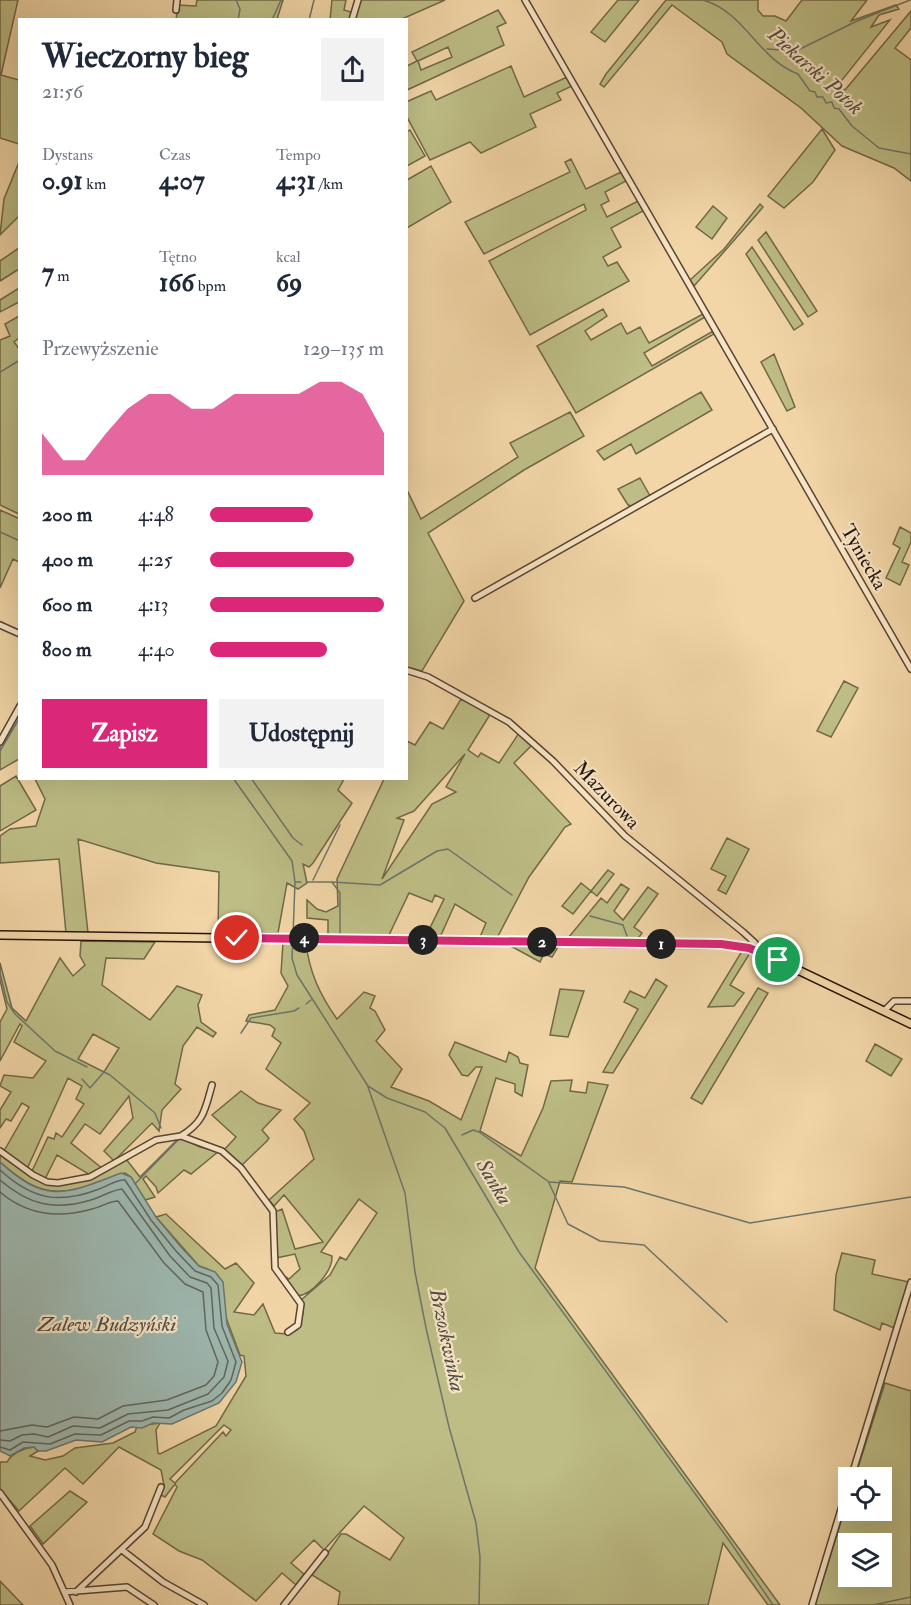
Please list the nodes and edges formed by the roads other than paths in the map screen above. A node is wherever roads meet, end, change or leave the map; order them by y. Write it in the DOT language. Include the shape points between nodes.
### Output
graph roads {
  1 [pos="177,0"];
  2 [pos="358,0"];
  3 [pos="525,0"];
  4 [pos="176,10"];
  5 [pos="353,18"];
  6 [pos="773,429"];
  7 [pos="475,598"];
  8 [pos="0,625"];
  9 [pos="18,633"];
  10 [pos="911,669"];
  11 [pos="408,671"];
  12 [pos="18,710"];
  13 [pos="0,742"];
  14 [pos="0,934"];
  15 [pos="758,951"];
  16 [pos="911,1001"];
  17 [pos="884,1011"];
  18 [pos="911,1024"];
  19 [pos="212,1085"];
  20 [pos="181,1136"];
  21 [pos="0,1151"];
  22 [pos="911,1282"];
  23 [pos="288,1332"];
  24 [pos="853,1467"];
  25 [pos="161,1487"];
  26 [pos="0,1493"];
  27 [pos="838,1519"];
  28 [pos="122,1550"];
  29 [pos="325,1553"];
  30 [pos="64,1592"];
  31 [pos="76,1592"];
  32 [pos="70,1605"];
  33 [pos="154,1605"];
  34 [pos="204,1605"];
  35 [pos="284,1605"];
  36 [pos="812,1605"];
  1 -- 4 [label="street"];
  2 -- 5 [label="street"];
  3 -- 6 [label="street, Tyniecka"];
  6 -- 7 [label="street"];
  6 -- 10 [label="street, Tyniecka"];
  8 -- 9 [label="street"];
  11 -- 15 [label="street, Mazurowa" via="510,722 625,836 743,932"];
  12 -- 13 [label="street"];
  14 -- 15 [label="main road" via="721,944"];
  15 -- 17 [label="main road"];
  16 -- 17 [label="street" via="894,1001"];
  17 -- 18 [label="main road"];
  19 -- 20 [label="street" via="198,1125"];
  20 -- 21 [label="street" via="156,1140 90,1177 58,1183 33,1175"];
  20 -- 23 [label="street" via="222,1151 241,1168 273,1210 275,1268 301,1304 298,1325"];
  22 -- 24 [label="street"];
  25 -- 28 [label="street" via="145,1527"];
  26 -- 30 [label="street" via="44,1552"];
  27 -- 36 [label="street"];
  28 -- 31 [label="street"];
  28 -- 34 [label="street" via="163,1582"];
  29 -- 35 [label="street"];
  30 -- 31 [label="street"];
  30 -- 32 [label="street"];
  31 -- 33 [label="street" via="127,1587"];
}
